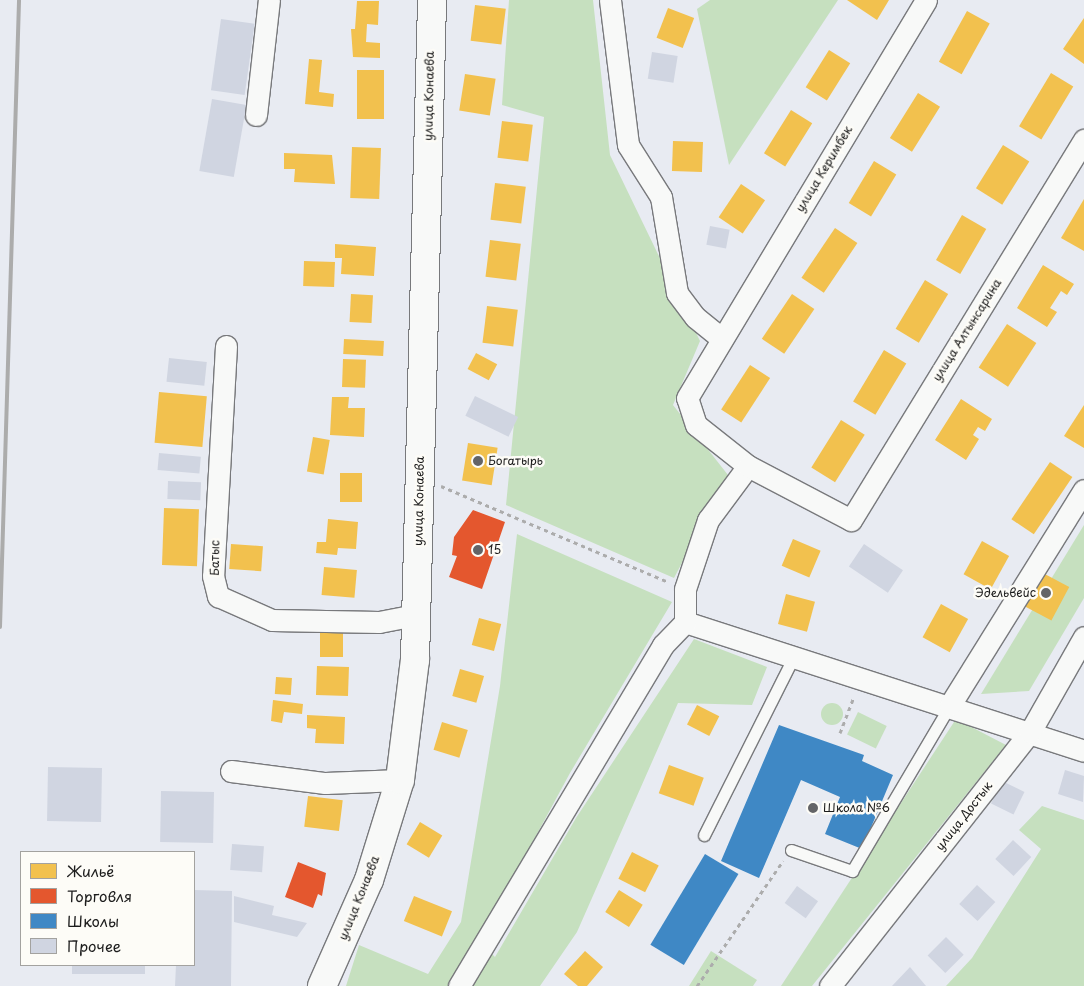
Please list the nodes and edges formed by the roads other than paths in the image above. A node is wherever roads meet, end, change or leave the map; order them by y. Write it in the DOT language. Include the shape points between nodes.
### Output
graph roads {
  1 [pos="269,0"];
  2 [pos="432,0"];
  3 [pos="610,0"];
  4 [pos="926,0"];
  5 [pos="256,114"];
  6 [pos="1084,140"];
  7 [pos="721,338"];
  8 [pos="226,346"];
  9 [pos="748,466"];
  10 [pos="1084,490"];
  11 [pos="851,520"];
  12 [pos="416,615"];
  13 [pos="685,622"];
  14 [pos="1084,636"];
  15 [pos="794,656"];
  16 [pos="950,705"];
  17 [pos="1030,732"];
  18 [pos="1084,750"];
  19 [pos="231,771"];
  20 [pos="400,780"];
  21 [pos="704,835"];
  22 [pos="791,850"];
  23 [pos="322,986"];
  24 [pos="460,986"];
  25 [pos="830,986"];
  1 -- 5 [label="street"];
  2 -- 12 [label="main road, улица Конаева"];
  3 -- 7 [label="street" via="628,145 661,197 677,293 695,318"];
  4 -- 7 [label="street, улица Керимбек"];
  6 -- 11 [label="street, улица Алтынсарина"];
  7 -- 9 [label="street, улица Керимбек" via="687,398 696,425"];
  8 -- 12 [label="street, Батыс" via="213,576 218,596 272,620 379,622"];
  9 -- 11 [label="street, улица Керимбек"];
  9 -- 13 [label="street" via="708,520 685,589"];
  10 -- 16 [label="street"];
  12 -- 20 [label="main road, улица Конаева"];
  13 -- 15 [label="street"];
  13 -- 24 [label="street" via="663,645"];
  14 -- 17 [label="street, улица Достык"];
  15 -- 16 [label="street"];
  15 -- 21 [label="lane"];
  16 -- 17 [label="street"];
  16 -- 22 [label="lane" via="852,871"];
  17 -- 18 [label="street"];
  17 -- 25 [label="street, улица Достык"];
  19 -- 20 [label="street" via="325,783"];
  20 -- 23 [label="main road, улица Конаева" via="369,880"];
}
